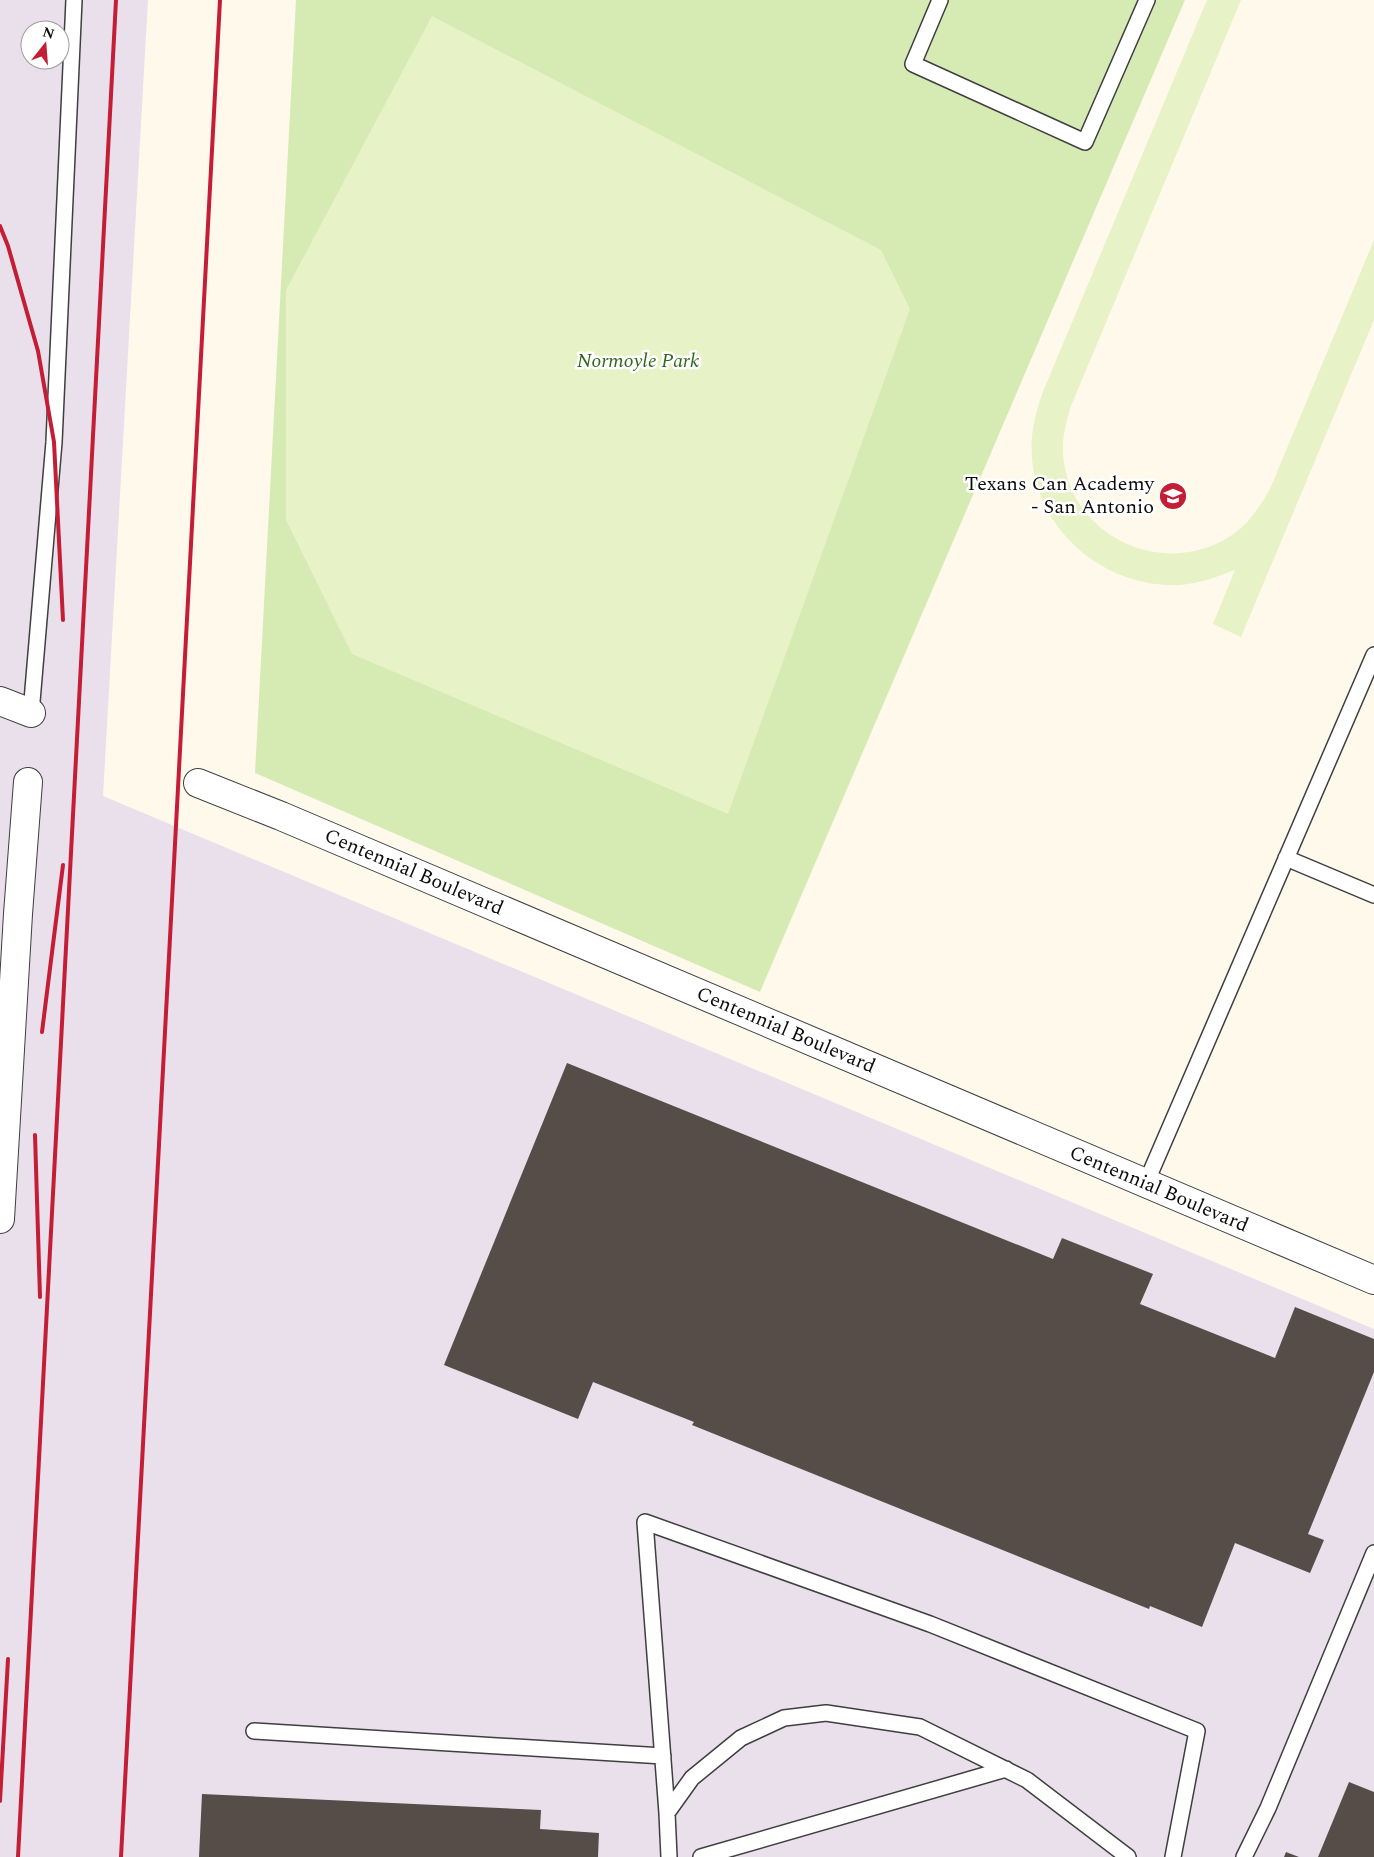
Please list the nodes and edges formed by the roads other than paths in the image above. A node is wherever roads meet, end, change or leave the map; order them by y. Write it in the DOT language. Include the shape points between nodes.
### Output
graph roads {
  1 [pos="74,0"];
  2 [pos="940,0"];
  3 [pos="1147,0"];
  4 [pos="1374,655"];
  5 [pos="0,701"];
  6 [pos="31,713"];
  7 [pos="28,782"];
  8 [pos="198,783"];
  9 [pos="1286,858"];
  10 [pos="1374,895"];
  11 [pos="1,1181"];
  12 [pos="1146,1183"];
  13 [pos="0,1219"];
  14 [pos="1374,1280"];
  15 [pos="1374,1553"];
  16 [pos="254,1731"];
  17 [pos="662,1756"];
  18 [pos="1006,1769"];
  19 [pos="667,1813"];
  20 [pos="669,1857"];
  21 [pos="700,1857"];
  22 [pos="1128,1857"];
  23 [pos="1173,1857"];
  24 [pos="1244,1857"];
  1 -- 6 [label="lane" via="54,442"];
  2 -- 3 [label="lane" via="913,64 1085,142"];
  4 -- 9 [label="lane"];
  5 -- 6 [label="street"];
  7 -- 11 [label="street"];
  8 -- 12 [label="street, Centennial Boulevard"];
  9 -- 10 [label="lane"];
  9 -- 12 [label="lane"];
  11 -- 13 [label="street"];
  12 -- 14 [label="street, Centennial Boulevard"];
  15 -- 24 [label="lane" via="1268,1808"];
  16 -- 17 [label="lane"];
  17 -- 19 [label="lane"];
  17 -- 23 [label="lane" via="645,1522 930,1624 1197,1731"];
  18 -- 19 [label="lane" via="920,1727 826,1713 784,1718 733,1744 692,1778"];
  18 -- 21 [label="lane"];
  18 -- 22 [label="lane" via="1027,1780"];
  19 -- 20 [label="lane"];
}
